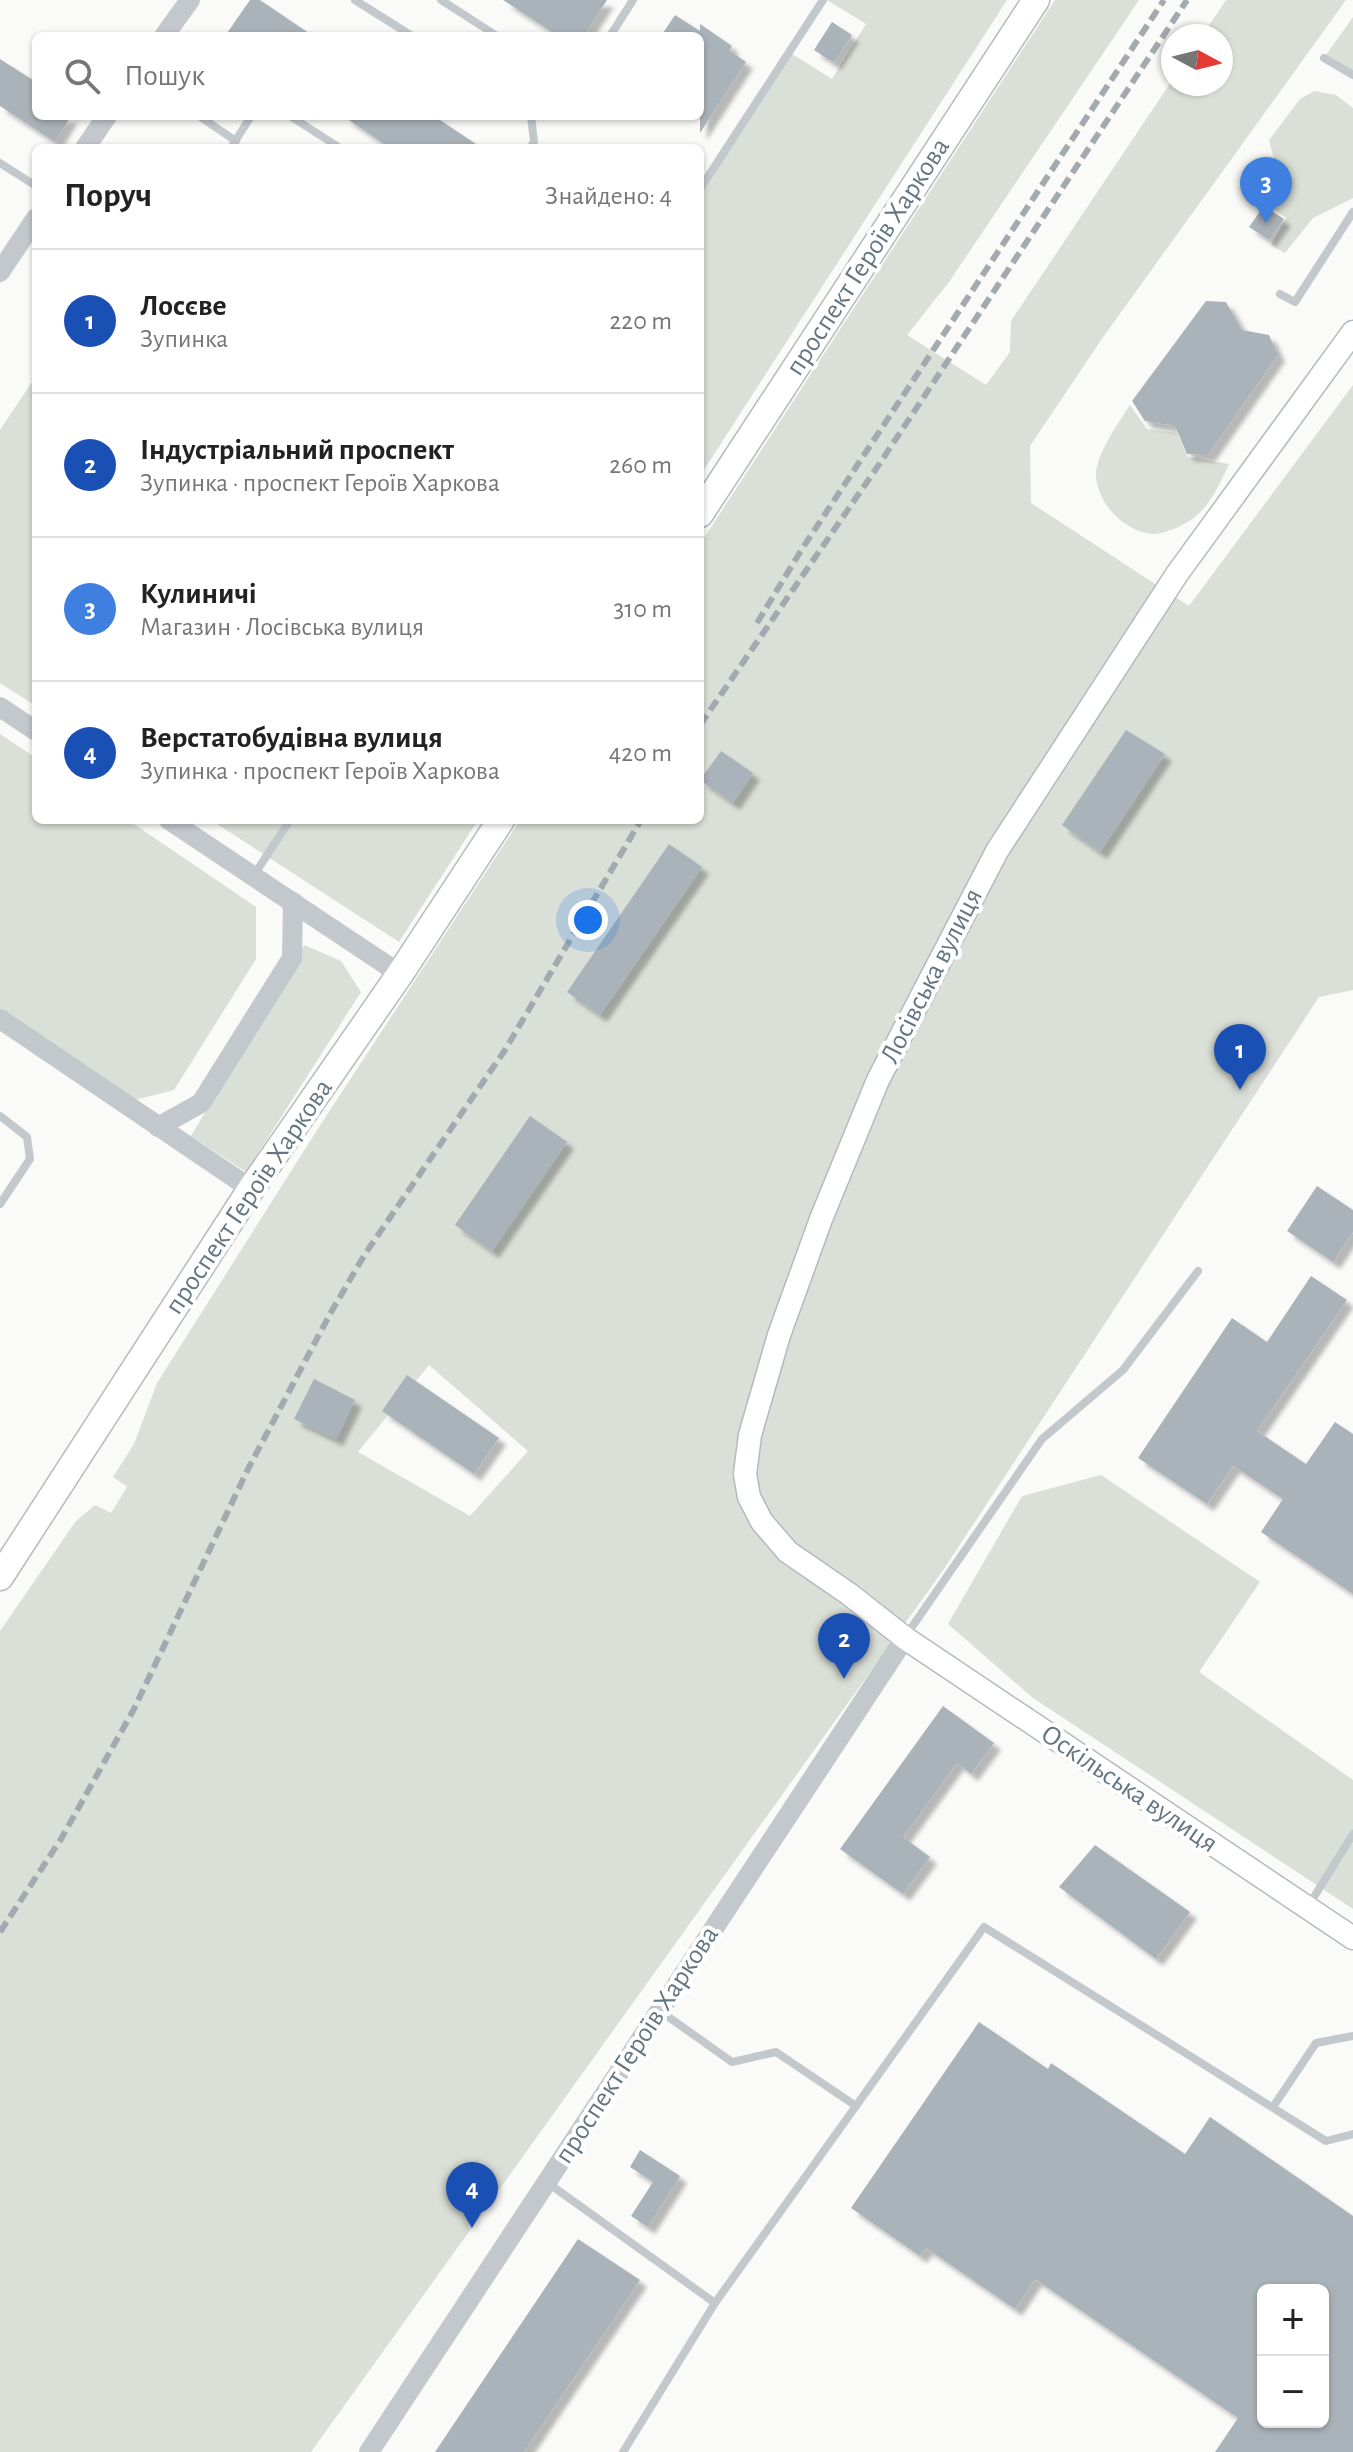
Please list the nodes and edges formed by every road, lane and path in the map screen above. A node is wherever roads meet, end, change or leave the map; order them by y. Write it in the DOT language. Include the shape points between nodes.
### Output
graph roads {
  1 [pos="190,0"];
  2 [pos="355,0"];
  3 [pos="441,0"];
  4 [pos="633,0"];
  5 [pos="823,0"];
  6 [pos="1036,0"];
  7 [pos="167,32"];
  8 [pos="406,32"];
  9 [pos="491,32"];
  10 [pos="613,32"];
  11 [pos="1324,58"];
  12 [pos="1353,75"];
  13 [pos="104,120"];
  14 [pos="204,120"];
  15 [pos="248,120"];
  16 [pos="296,120"];
  17 [pos="531,120"];
  18 [pos="88,144"];
  19 [pos="233,144"];
  20 [pos="334,144"];
  21 [pos="533,144"];
  22 [pos="0,163"];
  23 [pos="32,183"];
  24 [pos="704,183"];
  25 [pos="1353,212"];
  26 [pos="32,225"];
  27 [pos="0,272"];
  28 [pos="1280,294"];
  29 [pos="1353,332"];
  30 [pos="704,508"];
  31 [pos="0,707"];
  32 [pos="32,728"];
  33 [pos="175,824"];
  34 [pos="287,824"];
  35 [pos="498,824"];
  36 [pos="254,876"];
  37 [pos="293,902"];
  38 [pos="400,974"];
  39 [pos="0,1019"];
  40 [pos="0,1116"];
  41 [pos="158,1127"];
  42 [pos="251,1189"];
  43 [pos="0,1204"];
  44 [pos="1198,1271"];
  45 [pos="0,1577"];
  46 [pos="905,1638"];
  47 [pos="1353,1834"];
  48 [pos="1307,1908"];
  49 [pos="1353,1938"];
  50 [pos="660,2011"];
  51 [pos="1353,2036"];
  52 [pos="856,2106"];
  53 [pos="1273,2107"];
  54 [pos="1353,2134"];
  55 [pos="547,2183"];
  56 [pos="715,2303"];
  57 [pos="369,2452"];
  58 [pos="623,2452"];
  1 -- 7 [label="street"];
  2 -- 8 [label="lane"];
  3 -- 9 [label="lane"];
  4 -- 10 [label="lane"];
  5 -- 24 [label="lane"];
  6 -- 30 [label="main road, проспект Героїв Харкова"];
  11 -- 12 [label="lane"];
  13 -- 18 [label="street"];
  14 -- 19 [label="lane"];
  15 -- 19 [label="lane"];
  16 -- 20 [label="lane"];
  17 -- 21 [label="lane"];
  22 -- 23 [label="lane"];
  25 -- 28 [label="lane" via="1295,302"];
  26 -- 27 [label="street"];
  29 -- 46 [label="main road, Лосівська вулиця" via="1177,574 997,851 878,1080 779,1335 750,1435 745,1474 749,1497 788,1552"];
  31 -- 32 [label="street"];
  33 -- 36 [label="street"];
  34 -- 36 [label="lane"];
  35 -- 38 [label="main road, проспект Героїв Харкова"];
  36 -- 37 [label="street"];
  37 -- 38 [label="street"];
  37 -- 41 [label="street" via="292,958 201,1103"];
  38 -- 42 [label="main road, проспект Героїв Харкова"];
  39 -- 41 [label="street"];
  40 -- 43 [label="lane" via="27,1137 30,1159"];
  41 -- 42 [label="street"];
  42 -- 45 [label="main road, проспект Героїв Харкова"];
  44 -- 46 [label="lane" via="1123,1370 1042,1439"];
  46 -- 48 [label="main road, Оскільська вулиця"];
  46 -- 50 [label="street, проспект Героїв Харкова"];
  47 -- 48 [label="lane"];
  48 -- 49 [label="main road, Оскільська вулиця"];
  50 -- 52 [label="lane" via="732,2062 776,2052"];
  50 -- 55 [label="street, проспект Героїв Харкова"];
  51 -- 53 [label="lane" via="1316,2043"];
  52 -- 53 [label="lane" via="984,1927"];
  52 -- 56 [label="lane"];
  53 -- 54 [label="lane" via="1326,2141"];
  55 -- 56 [label="lane"];
  55 -- 57 [label="street, проспект Героїв Харкова"];
  56 -- 58 [label="lane"];
}
